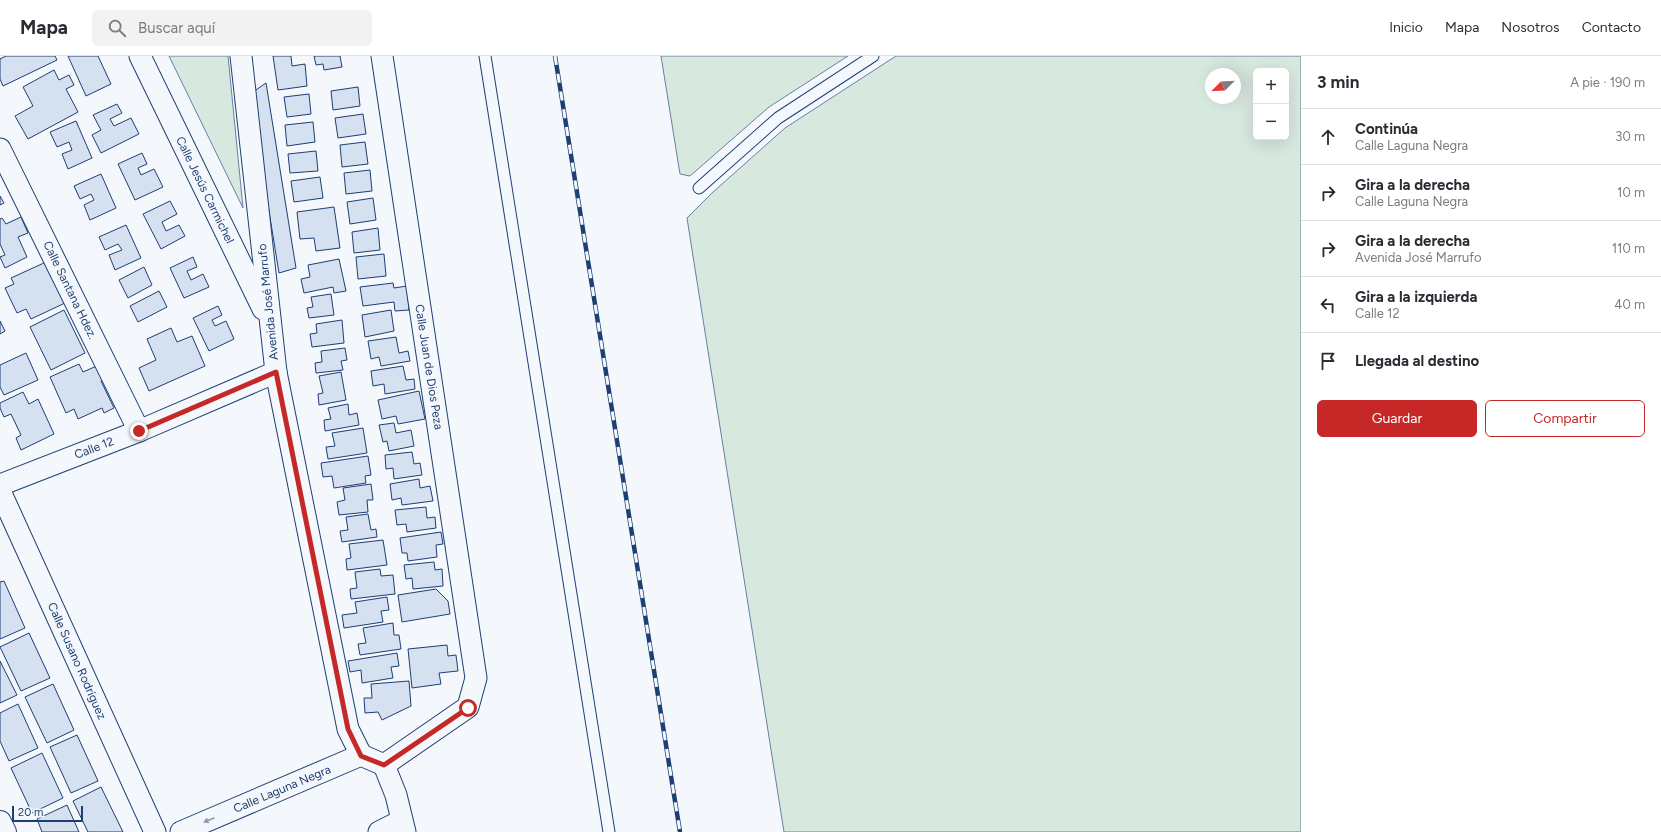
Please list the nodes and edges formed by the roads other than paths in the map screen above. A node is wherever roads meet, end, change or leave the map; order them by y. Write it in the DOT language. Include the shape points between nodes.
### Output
graph roads {
  1 [pos="140,56"];
  2 [pos="241,56"];
  3 [pos="382,56"];
  4 [pos="485,56"];
  5 [pos="873,56"];
  6 [pos="0,149"];
  7 [pos="699,188"];
  8 [pos="270,323"];
  9 [pos="276,372"];
  10 [pos="139,431"];
  11 [pos="0,485"];
  12 [pos="0,491"];
  13 [pos="361,756"];
  14 [pos="384,765"];
  15 [pos="0,822"];
  16 [pos="403,827"];
  17 [pos="5,832"];
  18 [pos="155,832"];
  19 [pos="181,832"];
  20 [pos="379,832"];
  21 [pos="609,832"];
  1 -- 8 [label="street, Calle Jesús Carmichel"];
  2 -- 8 [label="street, Avenida José Marrufo"];
  3 -- 14 [label="street, Calle Juan de Dios Peza" via="476,678 468,708"];
  4 -- 21 [label="lane"];
  5 -- 7 [label="lane" via="778,118"];
  6 -- 10 [label="street, Calle Santana Hdez."];
  8 -- 9 [label="street, Avenida José Marrufo"];
  9 -- 10 [label="street, Calle 12"];
  9 -- 13 [label="street, Avenida José Marrufo" via="348,729"];
  10 -- 11 [label="street, Calle 12"];
  12 -- 18 [label="street, Calle Susano Rodríguez"];
  13 -- 14 [label="street"];
  13 -- 19 [label="street, Calle Laguna Negra, one-way"];
  14 -- 16 [label="street" via="396,795"];
  15 -- 17 [label="street"];
  16 -- 20 [label="street"];
}
